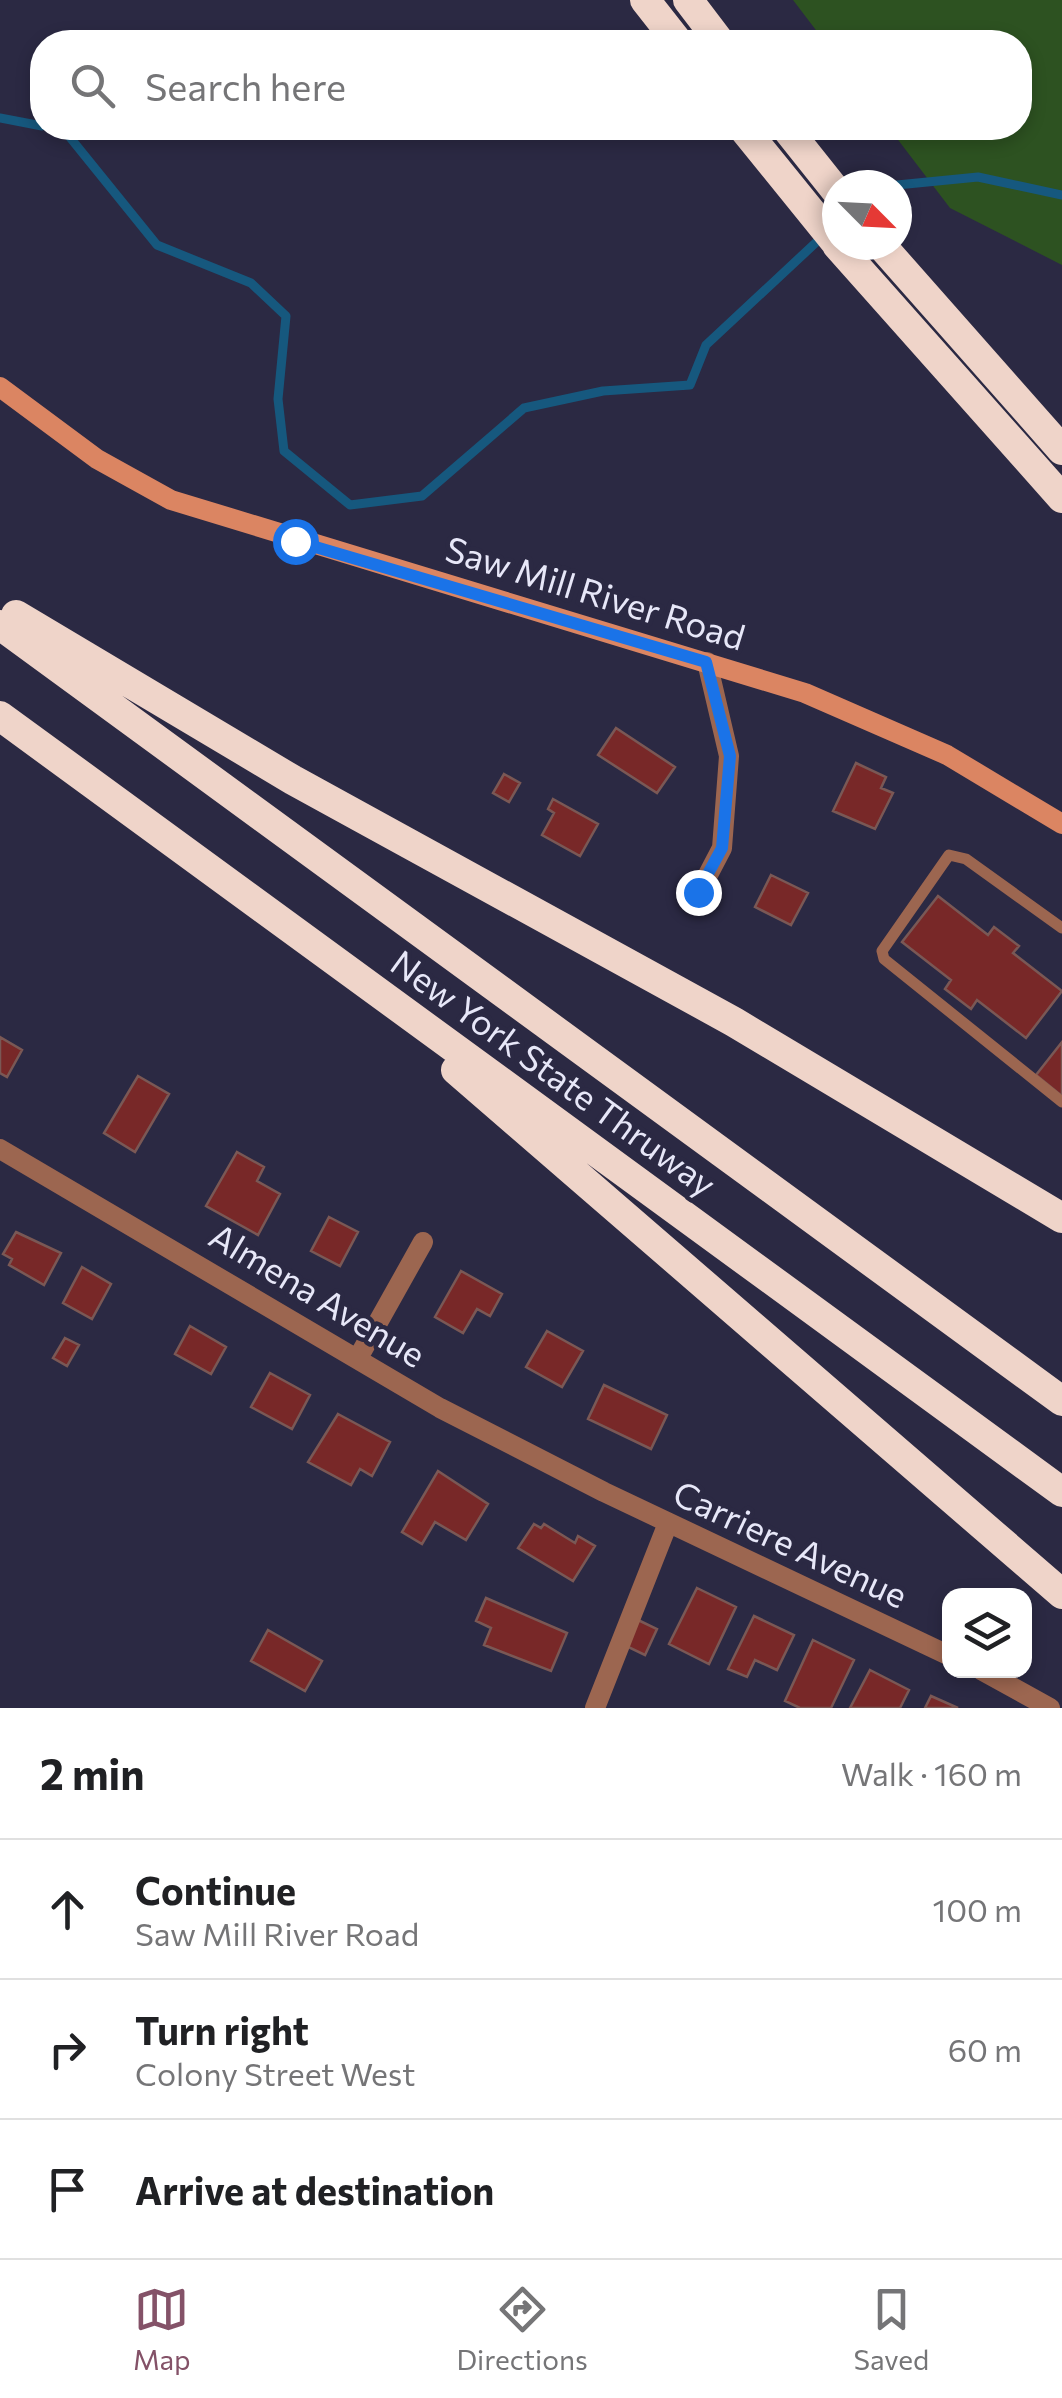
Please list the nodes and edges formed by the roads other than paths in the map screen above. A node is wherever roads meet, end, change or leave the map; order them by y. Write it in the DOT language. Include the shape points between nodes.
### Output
graph roads {
  1 [pos="646,0"];
  2 [pos="688,0"];
  3 [pos="669,30"];
  4 [pos="711,30"];
  5 [pos="753,140"];
  6 [pos="796,140"];
  7 [pos="822,173"];
  8 [pos="822,226"];
  9 [pos="849,260"];
  10 [pos="894,260"];
  11 [pos="0,387"];
  12 [pos="1062,450"];
  13 [pos="1062,498"];
  14 [pos="0,606"];
  15 [pos="0,625"];
  16 [pos="706,662"];
  17 [pos="0,716"];
  18 [pos="1062,824"];
  19 [pos="698,892"];
  20 [pos="1062,928"];
  21 [pos="339,964"];
  22 [pos="1062,1102"];
  23 [pos="0,1148"];
  24 [pos="1062,1218"];
  25 [pos="423,1242"];
  26 [pos="358,1358"];
  27 [pos="1062,1401"];
  28 [pos="604,1492"];
  29 [pos="1062,1492"];
  30 [pos="668,1523"];
  31 [pos="1062,1594"];
  32 [pos="942,1652"];
  33 [pos="996,1678"];
  34 [pos="596,1708"];
  35 [pos="1050,1708"];
  1 -- 3 [label="highway"];
  2 -- 4 [label="highway"];
  5 -- 8 [label="highway"];
  6 -- 7 [label="highway"];
  9 -- 13 [label="highway"];
  10 -- 12 [label="highway"];
  11 -- 16 [label="main road, Saw Mill River Road" via="97,459 170,500"];
  14 -- 24 [label="highway" via="293,780 718,1012"];
  15 -- 27 [label="highway, New York State Thruway"];
  16 -- 18 [label="main road, Saw Mill River Road" via="898,732"];
  16 -- 19 [label="street" via="730,756 722,848"];
  17 -- 21 [label="highway, New York State Thruway"];
  20 -- 22 [label="lane" via="966,859 949,855 882,951"];
  21 -- 29 [label="highway, New York State Thruway"];
  21 -- 31 [label="highway" via="536,1144"];
  23 -- 26 [label="street, Almena Avenue"];
  25 -- 26 [label="street"];
  26 -- 28 [label="street, Almena Avenue"];
  28 -- 30 [label="street, Carriere Avenue"];
  30 -- 32 [label="street, Carriere Avenue"];
  30 -- 34 [label="street"];
  33 -- 35 [label="street"];
}
